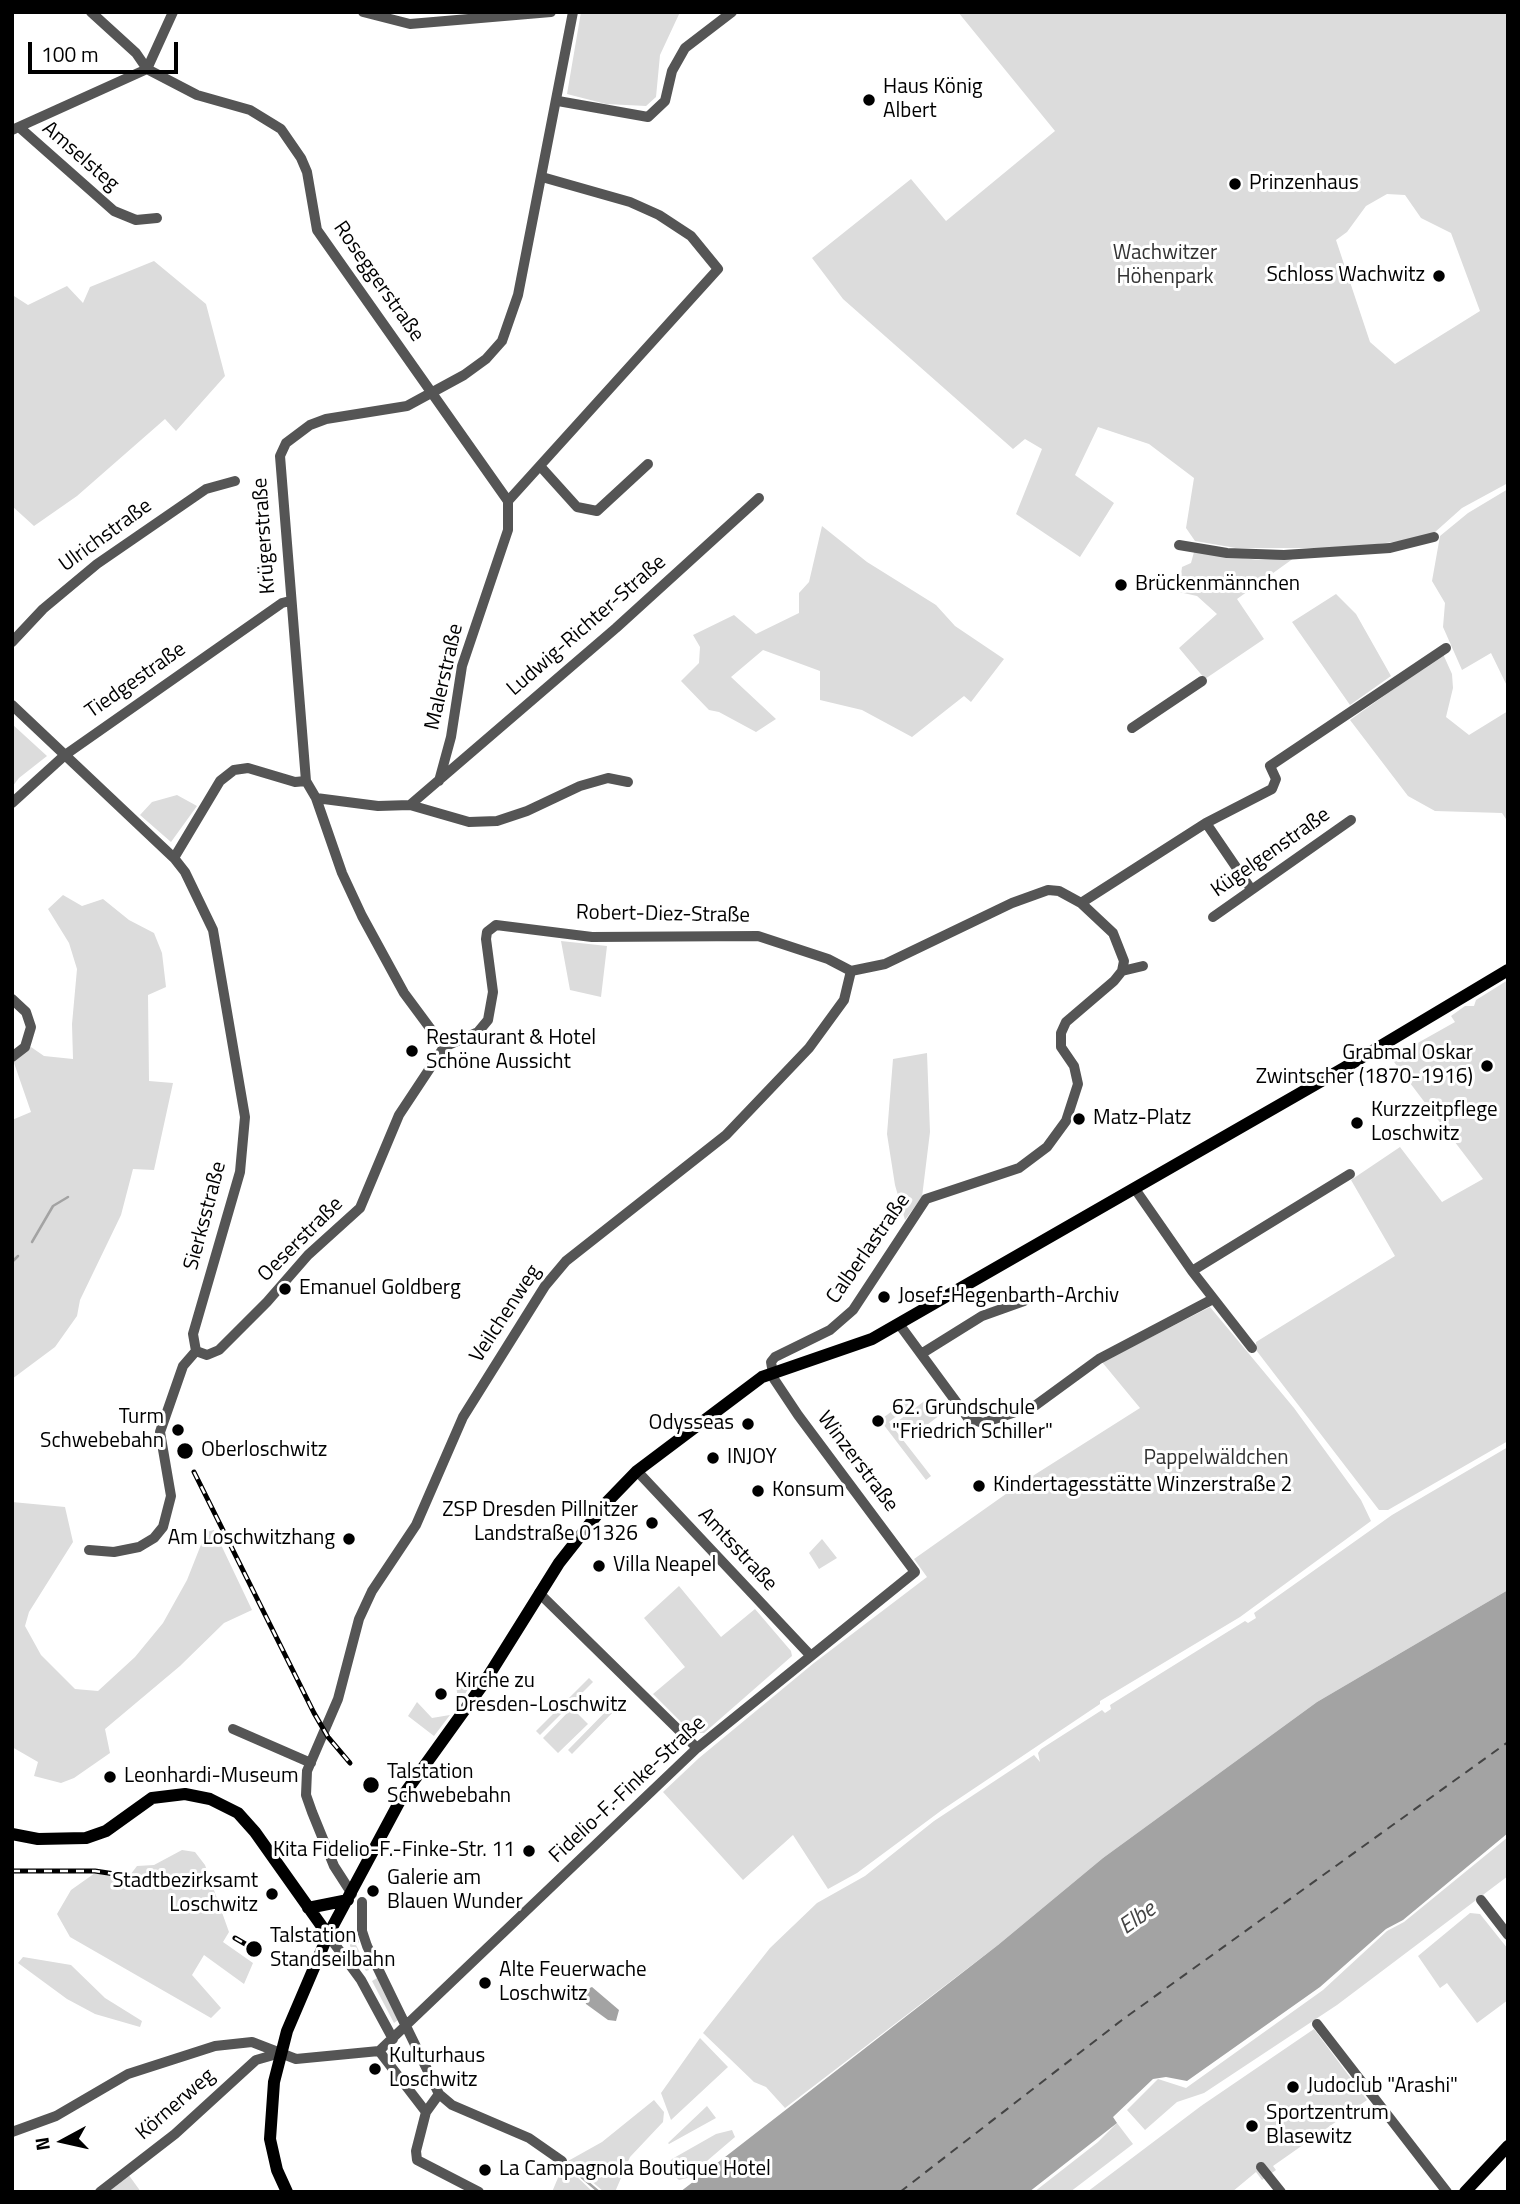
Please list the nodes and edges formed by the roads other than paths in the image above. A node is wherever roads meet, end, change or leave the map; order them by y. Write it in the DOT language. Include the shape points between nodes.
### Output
graph roads {
  1 [pos="91,12"];
  2 [pos="173,12"];
  3 [pos="363,12"];
  4 [pos="551,12"];
  5 [pos="573,12"];
  6 [pos="732,12"];
  7 [pos="147,69"];
  8 [pos="558,101"];
  9 [pos="16,129"];
  10 [pos="542,177"];
  11 [pos="157,218"];
  12 [pos="432,393"];
  13 [pos="648,464"];
  14 [pos="540,466"];
  15 [pos="235,481"];
  16 [pos="759,498"];
  17 [pos="508,501"];
  18 [pos="1434,537"];
  19 [pos="1179,545"];
  20 [pos="290,601"];
  21 [pos="12,642"];
  22 [pos="1446,648"];
  23 [pos="1202,681"];
  24 [pos="12,705"];
  25 [pos="1132,728"];
  26 [pos="65,755"];
  27 [pos="306,781"];
  28 [pos="439,781"];
  29 [pos="628,782"];
  30 [pos="316,798"];
  31 [pos="12,803"];
  32 [pos="410,805"];
  33 [pos="1351,820"];
  34 [pos="1206,823"];
  35 [pos="174,858"];
  36 [pos="1251,889"];
  37 [pos="1081,903"];
  38 [pos="1213,917"];
  39 [pos="1143,966"];
  40 [pos="1508,970"];
  41 [pos="851,971"];
  42 [pos="1122,971"];
  43 [pos="12,999"];
  44 [pos="443,1047"];
  45 [pos="12,1057"];
  46 [pos="1350,1174"];
  47 [pos="1135,1189"];
  48 [pos="1192,1271"];
  49 [pos="1213,1299"];
  50 [pos="1024,1301"];
  51 [pos="900,1324"];
  52 [pos="1252,1348"];
  53 [pos="196,1352"];
  54 [pos="921,1354"];
  55 [pos="772,1372"];
  56 [pos="638,1471"];
  57 [pos="89,1550"];
  58 [pos="915,1572"];
  59 [pos="539,1593"];
  60 [pos="810,1655"];
  61 [pos="233,1729"];
  62 [pos="697,1748"];
  63 [pos="311,1763"];
  64 [pos="12,1834"];
  65 [pos="354,1899"];
  66 [pos="1481,1900"];
  67 [pos="308,1908"];
  68 [pos="328,1935"];
  69 [pos="1508,1935"];
  70 [pos="1317,2024"];
  71 [pos="406,2028"];
  72 [pos="393,2039"];
  73 [pos="379,2051"];
  74 [pos="279,2053"];
  75 [pos="439,2094"];
  76 [pos="426,2112"];
  77 [pos="12,2132"];
  78 [pos="1508,2146"];
  79 [pos="562,2161"];
  80 [pos="1261,2166"];
  81 [pos="100,2192"];
  82 [pos="287,2192"];
  83 [pos="479,2192"];
  84 [pos="1281,2192"];
  85 [pos="1447,2192"];
  86 [pos="1465,2192"];
  1 -- 7 [label="street, Roseggerstraße"];
  2 -- 7 [label="street"];
  3 -- 4 [label="street" via="410,24"];
  5 -- 8 [label="street, Krügerstraße"];
  6 -- 8 [label="street" via="685,48 672,71 665,101 648,117"];
  7 -- 9 [label="street"];
  7 -- 12 [label="street, Roseggerstraße" via="197,95 250,110 281,130 307,172 317,230"];
  8 -- 10 [label="street, Krügerstraße"];
  9 -- 11 [label="street, Amselsteg" via="114,212 136,220"];
  10 -- 12 [label="street, Krügerstraße" via="518,295 502,341 486,359"];
  10 -- 14 [label="street" via="659,215 691,236 718,269"];
  12 -- 17 [label="street, Roseggerstraße"];
  12 -- 20 [label="street, Krügerstraße" via="407,406 326,419 299,431 286,443 279,466"];
  13 -- 14 [label="street" via="597,511 577,507"];
  14 -- 17 [label="street"];
  15 -- 21 [label="street, Ulrichstraße" via="206,489 97,564"];
  16 -- 28 [label="street, Ludwig-Richter-Straße"];
  17 -- 28 [label="street, Malerstraße" via="508,530 463,666"];
  18 -- 19 [label="street" via="1390,548 1296,555 1227,553"];
  20 -- 26 [label="street, Tiedgestraße"];
  20 -- 27 [label="street, Krügerstraße"];
  22 -- 34 [label="street" via="1270,766 1276,779 1272,789"];
  23 -- 25 [label="street"];
  24 -- 26 [label="street"];
  26 -- 31 [label="street, Tiedgestraße"];
  26 -- 35 [label="street, Sierksstraße"];
  27 -- 30 [label="street, Krügerstraße"];
  27 -- 35 [label="street" via="248,768 234,770 220,782"];
  28 -- 32 [label="street"];
  29 -- 32 [label="street" via="608,778 580,786 497,821 470,822"];
  30 -- 32 [label="street"];
  30 -- 44 [label="street, Krügerstraße" via="350,893 391,972"];
  33 -- 36 [label="street, Kügelgenstraße"];
  34 -- 36 [label="street"];
  34 -- 37 [label="street"];
  35 -- 53 [label="street, Sierksstraße" via="213,930 245,1117 240,1172 193,1334"];
  36 -- 38 [label="street, Kügelgenstraße"];
  37 -- 41 [label="street" via="1059,891 1037,892 898,959"];
  37 -- 42 [label="street" via="1118,941 1123,951"];
  39 -- 42 [label="street"];
  40 -- 47 [label="main road"];
  41 -- 44 [label="street, Robert-Diez-Straße" via="758,936 592,937 496,925 486,939 493,992 488,1020 478,1032"];
  41 -- 63 [label="street, Veilchenweg" via="844,1000 809,1048 726,1135 566,1261 545,1286 463,1417 416,1525 372,1591 359,1619 338,1699"];
  42 -- 55 [label="street, Calberlastraße" via="1066,1022 1061,1033 1061,1047 1074,1066 1077,1084 1066,1121 1047,1147 1018,1168 926,1199 853,1310 830,1330 775,1357"];
  43 -- 45 [label="street" via="23,1007 31,1027 25,1047"];
  44 -- 53 [label="street, Oeserstraße" via="391,1129 360,1208 308,1255 219,1350 207,1355"];
  46 -- 48 [label="street"];
  47 -- 48 [label="street"];
  47 -- 51 [label="main road"];
  48 -- 49 [label="street"];
  49 -- 52 [label="street"];
  49 -- 54 [label="street" via="1099,1359 1036,1405 996,1421 968,1418"];
  50 -- 54 [label="street" via="982,1316"];
  51 -- 54 [label="street"];
  51 -- 55 [label="main road" via="872,1339"];
  53 -- 57 [label="street, Sierksstraße" via="183,1366 160,1432 170,1482 169,1513 154,1538 130,1550"];
  55 -- 56 [label="main road"];
  55 -- 58 [label="street, Winzerstraße" via="798,1415"];
  56 -- 59 [label="main road" via="579,1535"];
  56 -- 60 [label="street, Amtsstraße"];
  58 -- 60 [label="street, Fidelio-F.-Finke-Straße"];
  59 -- 62 [label="street"];
  59 -- 65 [label="main road" via="484,1684 402,1797"];
  60 -- 62 [label="street, Fidelio-F.-Finke-Straße"];
  61 -- 63 [label="street"];
  62 -- 71 [label="street, Fidelio-F.-Finke-Straße"];
  63 -- 65 [label="street, Veilchenweg" via="306,1786 312,1812 334,1866"];
  64 -- 67 [label="main road" via="86,1839 106,1831 152,1798 186,1794 210,1799 248,1824"];
  65 -- 67 [label="main road"];
  65 -- 68 [label="main road"];
  65 -- 71 [label="street" via="366,1946"];
  66 -- 69 [label="street"];
  67 -- 68 [label="main road"];
  68 -- 72 [label="street" via="361,1980"];
  68 -- 74 [label="main road"];
  70 -- 85 [label="street"];
  71 -- 72 [label="street, Fidelio-F.-Finke-Straße"];
  71 -- 75 [label="street"];
  72 -- 73 [label="street, Fidelio-F.-Finke-Straße"];
  73 -- 74 [label="street" via="296,2059"];
  73 -- 76 [label="street"];
  74 -- 77 [label="street" via="248,2042 194,2051 128,2074 56,2116"];
  74 -- 81 [label="street, Körnerweg" via="256,2060 175,2134"];
  74 -- 82 [label="main road" via="269,2128 274,2159"];
  75 -- 76 [label="street"];
  75 -- 79 [label="street" via="452,2105 528,2138"];
  76 -- 83 [label="street" via="417,2160"];
  78 -- 86 [label="main road"];
  80 -- 84 [label="street"];
}
